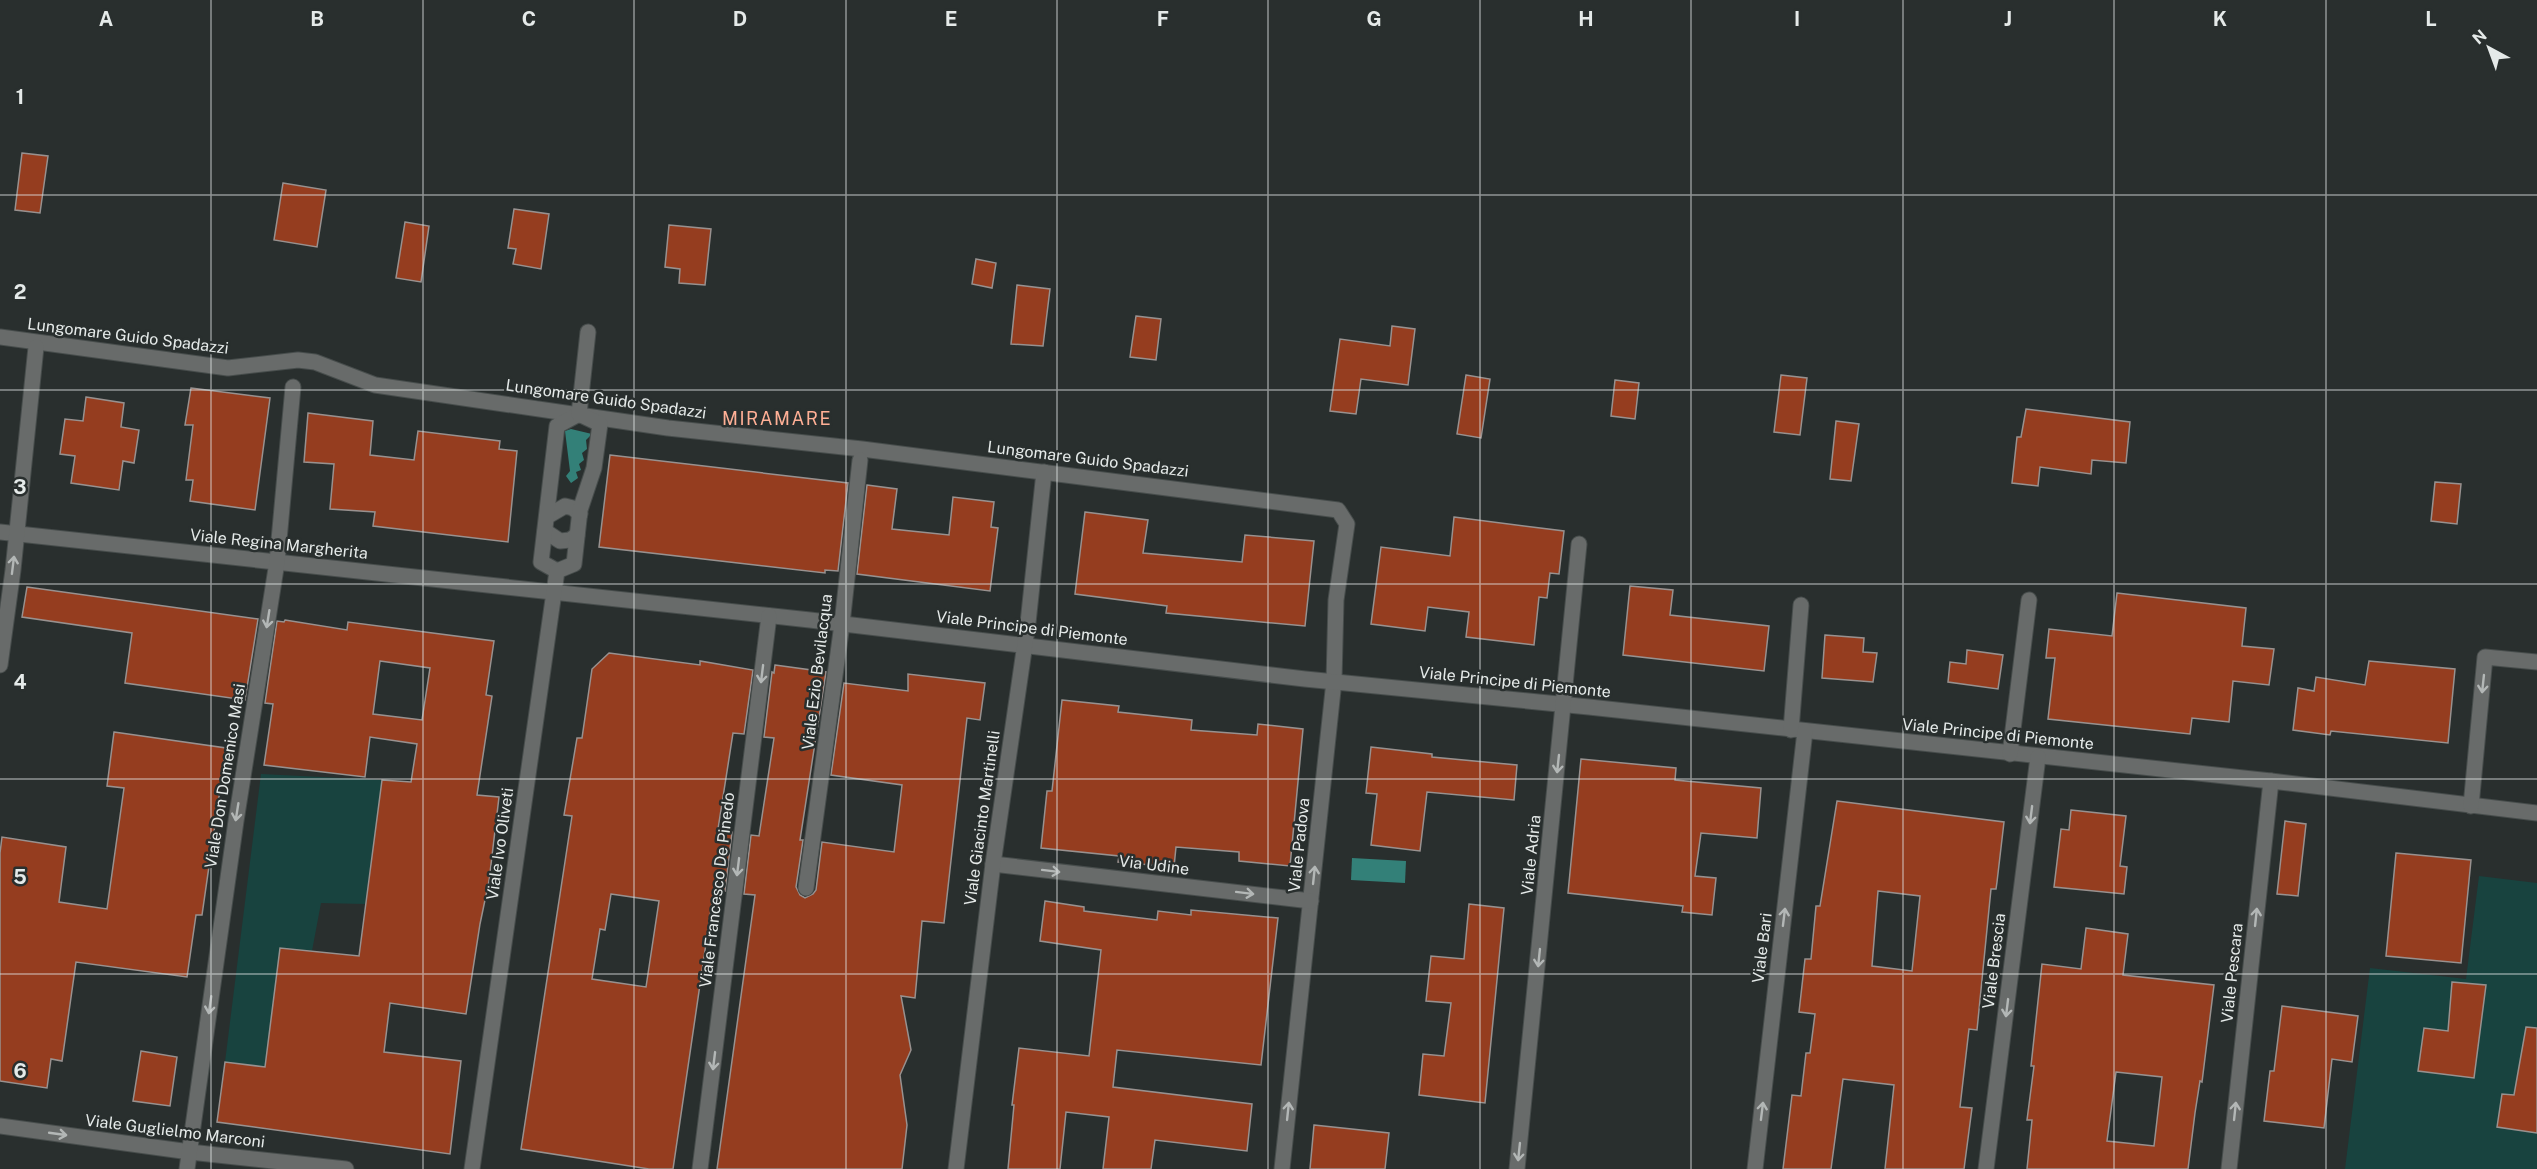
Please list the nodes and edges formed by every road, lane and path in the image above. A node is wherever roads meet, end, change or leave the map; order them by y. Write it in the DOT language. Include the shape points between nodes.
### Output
graph roads {
  1 [pos="588,332"];
  2 [pos="0,337"];
  3 [pos="36,347"];
  4 [pos="292,387"];
  5 [pos="579,414"];
  6 [pos="860,460"];
  7 [pos="1044,472"];
  8 [pos="580,514"];
  9 [pos="547,523"];
  10 [pos="1347,524"];
  11 [pos="0,532"];
  12 [pos="17,533"];
  13 [pos="578,535"];
  14 [pos="1579,544"];
  15 [pos="277,562"];
  16 [pos="557,571"];
  17 [pos="555,592"];
  18 [pos="2029,600"];
  19 [pos="1801,605"];
  20 [pos="770,616"];
  21 [pos="842,624"];
  22 [pos="1024,645"];
  23 [pos="2537,663"];
  24 [pos="0,665"];
  25 [pos="1334,681"];
  26 [pos="1564,705"];
  27 [pos="1798,731"];
  28 [pos="2010,754"];
  29 [pos="2038,757"];
  30 [pos="2271,781"];
  31 [pos="2471,806"];
  32 [pos="2537,813"];
  33 [pos="993,864"];
  34 [pos="806,888"];
  35 [pos="1311,901"];
  36 [pos="0,1126"];
  37 [pos="190,1152"];
  38 [pos="187,1169"];
  39 [pos="346,1169"];
  40 [pos="472,1169"];
  41 [pos="700,1169"];
  42 [pos="956,1169"];
  43 [pos="1282,1169"];
  44 [pos="1517,1169"];
  45 [pos="1755,1169"];
  46 [pos="1986,1169"];
  47 [pos="2229,1169"];
  1 -- 5 [label="street"];
  2 -- 5 [label="street, Lungomare Guido Spadazzi" via="228,368 298,360 315,362 375,385"];
  3 -- 12 [label="street"];
  4 -- 15 [label="street, Viale Don Domenico Masi"];
  5 -- 7 [label="street, Lungomare Guido Spadazzi"];
  5 -- 8 [label="street" via="600,424 594,468"];
  5 -- 9 [label="street" via="557,426"];
  6 -- 21 [label="street, Viale Ezio Bevilacqua"];
  7 -- 10 [label="street, Lungomare Guido Spadazzi" via="1338,510"];
  7 -- 22 [label="street, Viale Giacinto Martinelli"];
  8 -- 9 [label="street" via="564,506"];
  8 -- 13 [label="street"];
  9 -- 13 [label="street" via="552,538 570,540"];
  9 -- 16 [label="street" via="541,562"];
  10 -- 25 [label="street, Viale Padova" via="1336,600"];
  11 -- 12 [label="street, Viale Regina Margherita"];
  12 -- 15 [label="street, Viale Regina Margherita"];
  24 -- 12 [label="street, one-way"];
  13 -- 16 [label="street" via="574,564"];
  14 -- 26 [label="street, Viale Adria"];
  15 -- 17 [label="street, Viale Regina Margherita"];
  15 -- 37 [label="street, Viale Don Domenico Masi, one-way"];
  16 -- 17 [label="street, Viale Ivo Oliveti"];
  17 -- 20 [label="street, Viale Principe di Piemonte"];
  17 -- 40 [label="street, Viale Ivo Oliveti"];
  18 -- 28 [label="street"];
  19 -- 27 [label="street, Viale Bari"];
  20 -- 21 [label="street, Viale Principe di Piemonte"];
  20 -- 41 [label="street, Viale Francesco De Pinedo, one-way"];
  21 -- 22 [label="street, Viale Principe di Piemonte"];
  21 -- 34 [label="street, Viale Ezio Bevilacqua"];
  22 -- 25 [label="street, Viale Principe di Piemonte"];
  22 -- 33 [label="street, Viale Giacinto Martinelli"];
  23 -- 31 [label="street, one-way" via="2485,657"];
  25 -- 26 [label="street, Viale Principe di Piemonte"];
  35 -- 25 [label="street, Viale Padova, one-way"];
  26 -- 27 [label="street, Viale Principe di Piemonte"];
  26 -- 44 [label="street, Viale Adria, one-way"];
  27 -- 28 [label="street, Viale Principe di Piemonte"];
  45 -- 27 [label="street, Viale Bari, one-way"];
  28 -- 29 [label="street, Viale Principe di Piemonte"];
  29 -- 30 [label="street, Viale Principe di Piemonte"];
  29 -- 46 [label="street, Viale Brescia, one-way"];
  30 -- 31 [label="street, Viale Principe di Piemonte"];
  47 -- 30 [label="street, Viale Pescara, one-way"];
  31 -- 32 [label="street, Viale Principe di Piemonte"];
  33 -- 35 [label="street, Via Udine, one-way"];
  33 -- 42 [label="street, Viale Giacinto Martinelli"];
  43 -- 35 [label="street, Viale Padova, one-way"];
  36 -- 37 [label="street, Viale Guglielmo Marconi, one-way"];
  37 -- 38 [label="street, Viale Don Domenico Masi"];
  37 -- 39 [label="street, Viale Guglielmo Marconi"];
}
